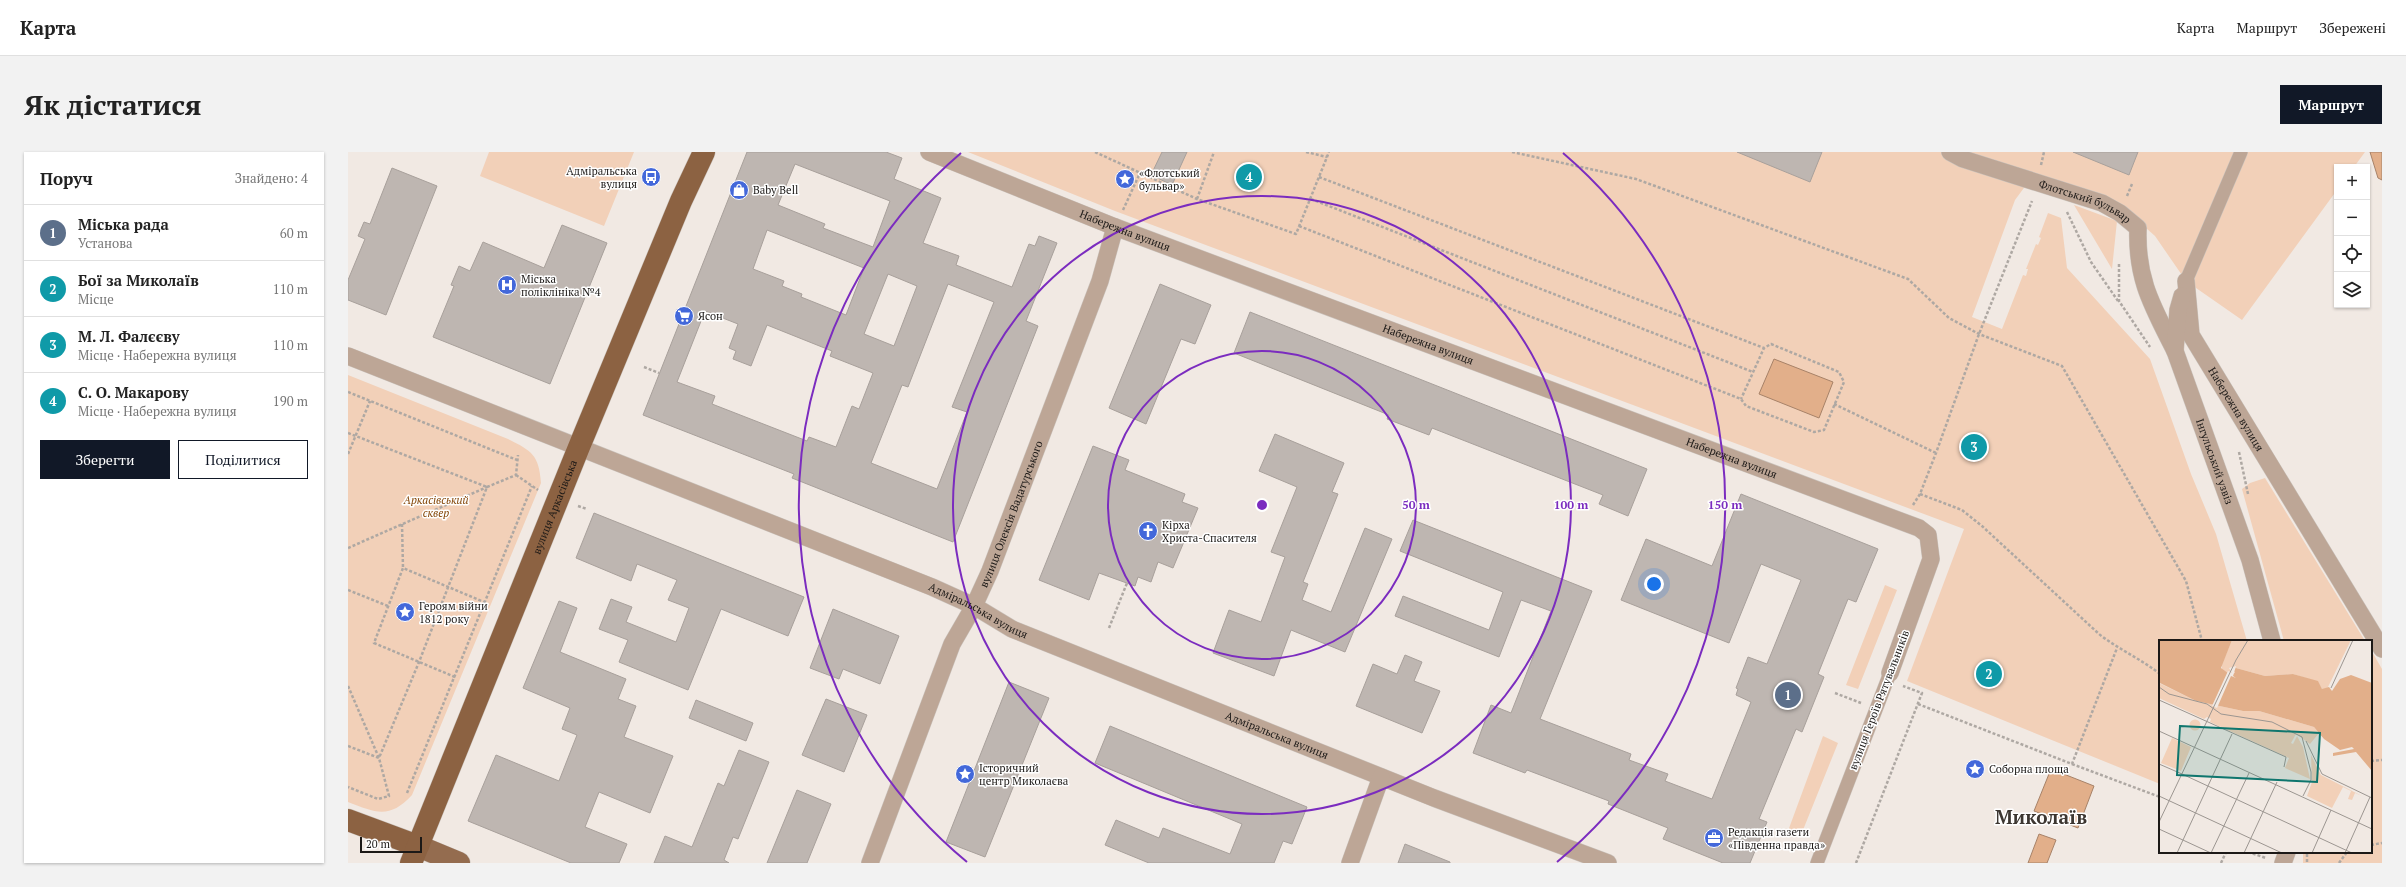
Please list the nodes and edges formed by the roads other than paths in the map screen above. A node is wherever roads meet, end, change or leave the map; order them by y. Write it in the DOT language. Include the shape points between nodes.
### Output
graph roads {
  1 [pos="704,152"];
  2 [pos="929,152"];
  3 [pos="1950,152"];
  4 [pos="2241,152"];
  5 [pos="1116,227"];
  6 [pos="2186,281"];
  7 [pos="2175,351"];
  8 [pos="348,356"];
  9 [pos="579,447"];
  10 [pos="1928,535"];
  11 [pos="974,606"];
  12 [pos="2272,640"];
  13 [pos="2382,649"];
  14 [pos="1888,677"];
  15 [pos="1381,778"];
  16 [pos="348,820"];
  17 [pos="2287,853"];
  18 [pos="414,854"];
  19 [pos="460,863"];
  20 [pos="870,863"];
  21 [pos="1350,863"];
  22 [pos="1608,863"];
  23 [pos="1816,863"];
  24 [pos="2283,863"];
  1 -- 9 [label="highway, вулиця Аркасівська" via="681,201"];
  2 -- 5 [label="street, Набережна вулиця"];
  3 -- 7 [label="street, Флотський бульвар" via="1963,159 2102,203 2120,213 2138,228 2137,250 2146,292"];
  4 -- 6 [label="street, Набережна вулиця"];
  5 -- 10 [label="street, Набережна вулиця" via="1904,521"];
  5 -- 11 [label="street, вулиця Олексія Вадатурського" via="1100,281 990,571"];
  6 -- 7 [label="street, Інгульський узвіз" via="2178,310"];
  6 -- 13 [label="street, Набережна вулиця" via="2191,335"];
  7 -- 12 [label="street, Інгульський узвіз" via="2250,560"];
  8 -- 9 [label="street, Адміральська вулиця"];
  9 -- 11 [label="street, Адміральська вулиця"];
  9 -- 18 [label="highway, вулиця Аркасівська"];
  10 -- 14 [label="street, вулиця Героїв Рятувальників" via="1931,559"];
  11 -- 15 [label="street, Адміральська вулиця" via="1012,629"];
  11 -- 20 [label="street, вулиця Олексія Вадатурського" via="952,644"];
  14 -- 23 [label="street, вулиця Героїв Рятувальників"];
  15 -- 21 [label="street"];
  15 -- 22 [label="street, Адміральська вулиця"];
  16 -- 18 [label="highway"];
  17 -- 24 [label="street"];
  18 -- 19 [label="main road"];
}
